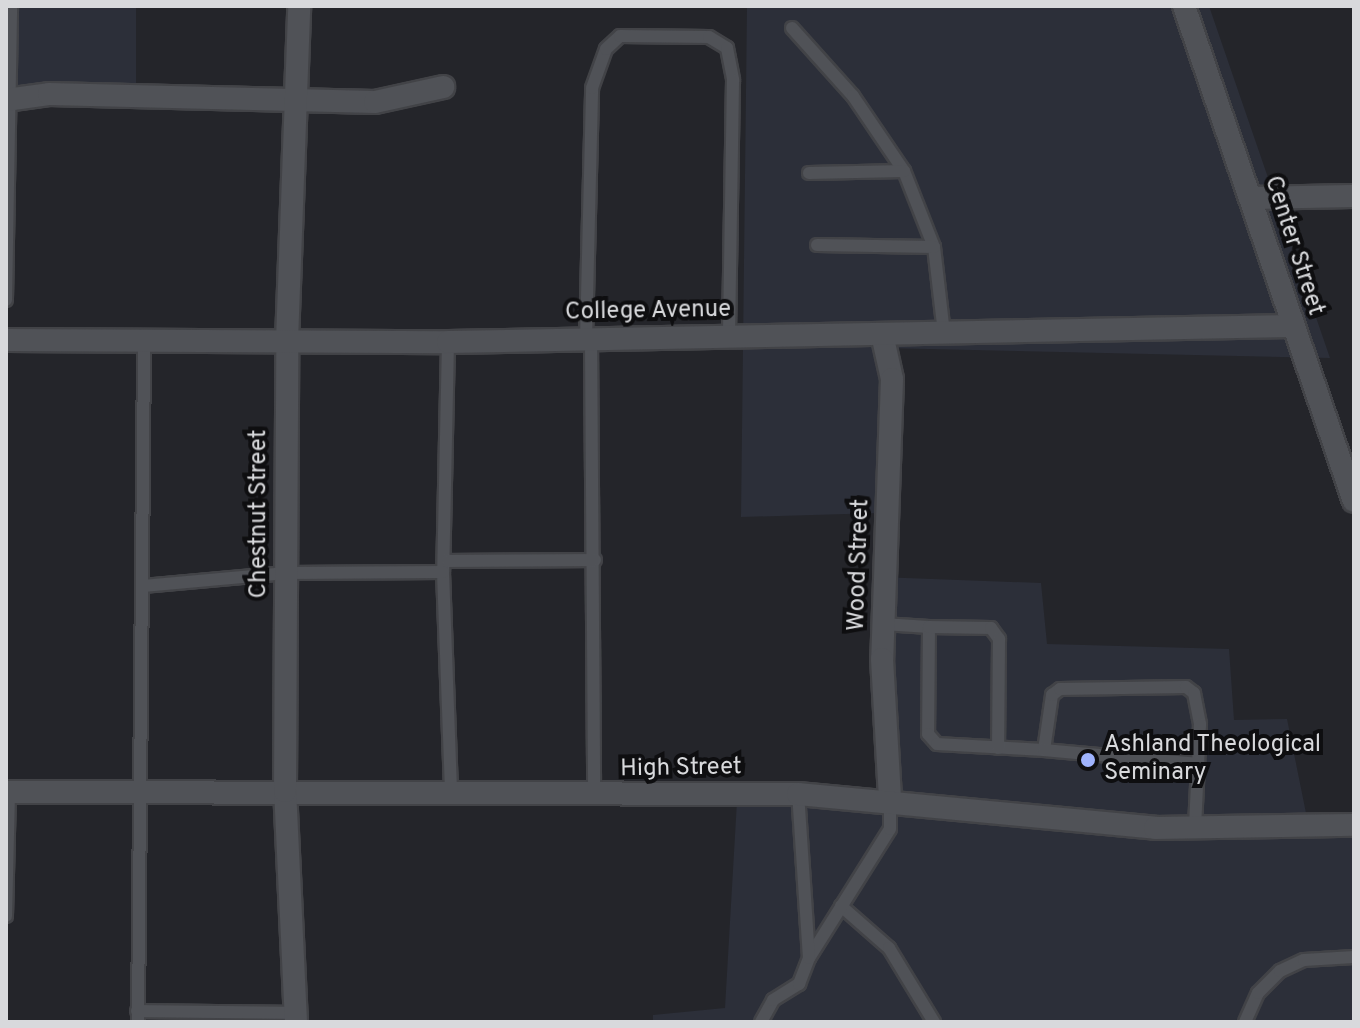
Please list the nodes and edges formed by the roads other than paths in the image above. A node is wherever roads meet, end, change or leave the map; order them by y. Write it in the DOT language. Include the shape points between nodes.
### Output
graph roads {
  1 [pos="11,6"];
  2 [pos="299,6"];
  3 [pos="1184,6"];
  4 [pos="792,28"];
  5 [pos="443,87"];
  6 [pos="298,98"];
  7 [pos="10,99"];
  8 [pos="904,171"];
  9 [pos="809,173"];
  10 [pos="1354,196"];
  11 [pos="1251,198"];
  12 [pos="817,245"];
  13 [pos="934,247"];
  14 [pos="6,300"];
  15 [pos="1291,326"];
  16 [pos="882,334"];
  17 [pos="944,334"];
  18 [pos="729,336"];
  19 [pos="588,339"];
  20 [pos="6,340"];
  21 [pos="287,341"];
  22 [pos="448,342"];
  23 [pos="144,343"];
  24 [pos="1347,458"];
  25 [pos="1354,501"];
  26 [pos="595,560"];
  27 [pos="445,566"];
  28 [pos="286,573"];
  29 [pos="143,586"];
  30 [pos="883,624"];
  31 [pos="929,627"];
  32 [pos="998,748"];
  33 [pos="1044,750"];
  34 [pos="1198,764"];
  35 [pos="142,790"];
  36 [pos="285,791"];
  37 [pos="7,792"];
  38 [pos="451,794"];
  39 [pos="798,794"];
  40 [pos="594,795"];
  41 [pos="890,798"];
  42 [pos="1354,825"];
  43 [pos="1195,828"];
  44 [pos="841,906"];
  45 [pos="6,916"];
  46 [pos="1354,957"];
  47 [pos="809,958"];
  48 [pos="138,1017"];
  49 [pos="297,1017"];
  50 [pos="761,1022"];
  51 [pos="934,1022"];
  52 [pos="1245,1022"];
  1 -- 7 [label="lane"];
  2 -- 6 [label="street, Chestnut Street"];
  3 -- 11 [label="street, Center Street"];
  4 -- 8 [label="lane" via="853,96"];
  5 -- 6 [label="street" via="394,101"];
  6 -- 7 [label="street"];
  6 -- 21 [label="street, Chestnut Street"];
  7 -- 14 [label="lane"];
  8 -- 9 [label="lane"];
  8 -- 13 [label="lane"];
  10 -- 11 [label="street"];
  11 -- 15 [label="street, Center Street"];
  12 -- 13 [label="lane"];
  13 -- 17 [label="lane"];
  15 -- 17 [label="street, College Avenue"];
  15 -- 24 [label="street, Center Street"];
  16 -- 17 [label="street, College Avenue"];
  16 -- 18 [label="street, College Avenue"];
  16 -- 30 [label="street, Wood Street" via="892,379"];
  18 -- 19 [label="street, College Avenue"];
  18 -- 19 [label="lane" via="733,80 727,48 709,37 620,36 606,49 592,88"];
  19 -- 22 [label="street, College Avenue"];
  19 -- 26 [label="lane"];
  20 -- 23 [label="street, College Avenue"];
  21 -- 22 [label="street, College Avenue"];
  21 -- 23 [label="street, College Avenue"];
  21 -- 28 [label="street, Chestnut Street"];
  22 -- 27 [label="lane"];
  23 -- 29 [label="lane"];
  24 -- 25 [label="street, Center Street"];
  26 -- 27 [label="lane"];
  26 -- 40 [label="lane"];
  27 -- 28 [label="lane"];
  27 -- 38 [label="lane"];
  28 -- 29 [label="lane"];
  28 -- 36 [label="street, Chestnut Street"];
  29 -- 35 [label="lane"];
  30 -- 31 [label="lane"];
  30 -- 41 [label="street, Wood Street"];
  31 -- 32 [label="lane" via="928,734 937,744"];
  31 -- 32 [label="lane" via="991,628 999,639"];
  32 -- 33 [label="lane"];
  33 -- 34 [label="lane"];
  33 -- 34 [label="lane" via="1052,695 1060,689 1186,687 1194,693 1200,724"];
  34 -- 43 [label="lane"];
  35 -- 36 [label="street, High Street"];
  35 -- 37 [label="street, High Street"];
  35 -- 48 [label="lane"];
  36 -- 38 [label="street, High Street"];
  36 -- 49 [label="street, Chestnut Street"];
  37 -- 45 [label="lane"];
  38 -- 40 [label="street, High Street"];
  39 -- 40 [label="street, High Street"];
  39 -- 41 [label="street, High Street"];
  39 -- 47 [label="lane"];
  41 -- 43 [label="street, High Street"];
  41 -- 44 [label="lane" via="890,829"];
  42 -- 43 [label="street, High Street"];
  44 -- 47 [label="lane"];
  44 -- 51 [label="lane" via="889,948"];
  46 -- 52 [label="lane" via="1304,960 1280,971 1258,993"];
  47 -- 50 [label="lane" via="799,984 773,1000"];
  48 -- 49 [label="lane"];
}
